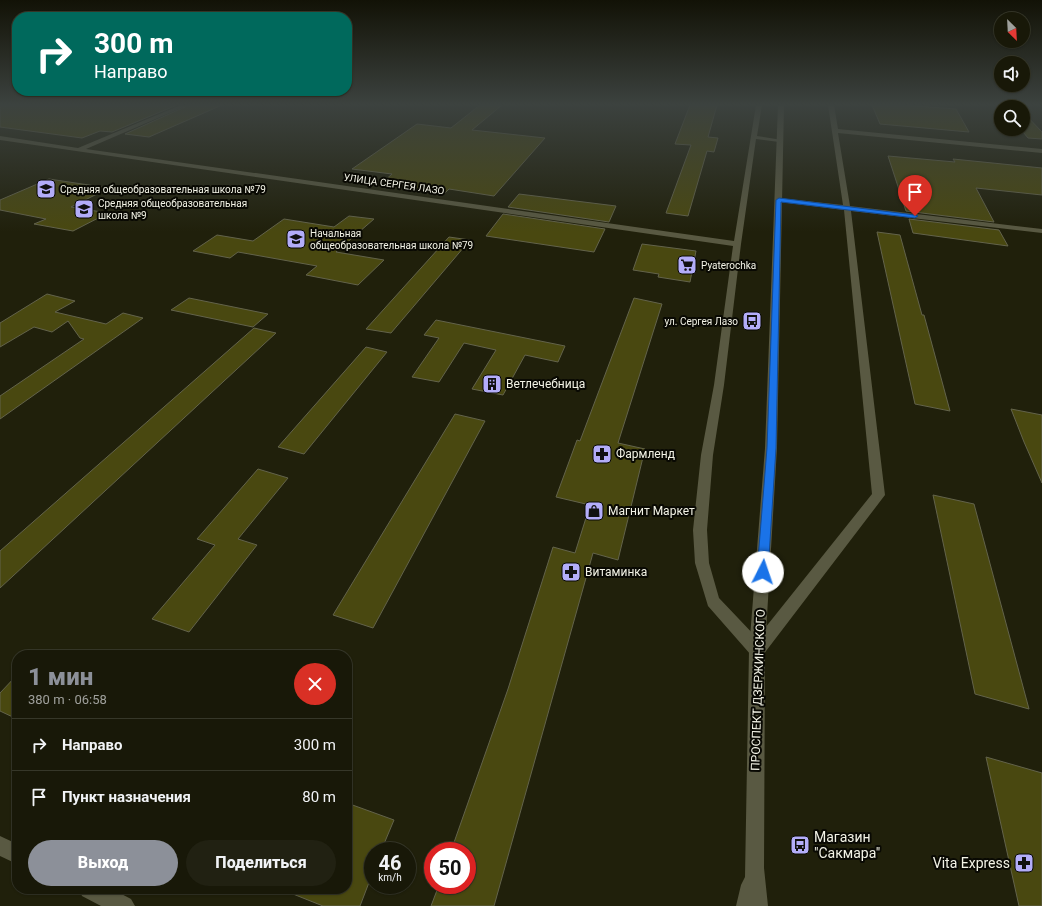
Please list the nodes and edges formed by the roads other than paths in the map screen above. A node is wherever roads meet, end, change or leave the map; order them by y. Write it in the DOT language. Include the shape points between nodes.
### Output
graph roads {
  1 [pos="67,147"];
  2 [pos="83,147"];
  3 [pos="753,147"];
  4 [pos="779,147"];
  5 [pos="838,147"];
  6 [pos="1004,147"];
  7 [pos="79,149"];
  8 [pos="1042,151"];
  9 [pos="779,200"];
  10 [pos="847,208"];
  11 [pos="1042,231"];
  12 [pos="737,244"];
  13 [pos="757,650"];
  14 [pos="0,846"];
  15 [pos="12,852"];
  16 [pos="754,868"];
  17 [pos="99,894"];
  18 [pos="124,906"];
  19 [pos="747,906"];
  20 [pos="757,906"];
  1 -- 7 [label="street, УЛИЦА СЕРГЕЯ ЛАЗО"];
  2 -- 7 [label="street"];
  3 -- 12 [label="street"];
  4 -- 9 [label="street, ПРОСПЕКТ ДЗЕРЖИНСКОГО"];
  5 -- 10 [label="street"];
  6 -- 8 [label="street"];
  7 -- 12 [label="street, УЛИЦА СЕРГЕЯ ЛАЗО"];
  9 -- 10 [label="street"];
  9 -- 13 [label="street, ПРОСПЕКТ ДЗЕРЖИНСКОГО" via="771,448"];
  10 -- 11 [label="street"];
  10 -- 13 [label="street" via="879,495"];
  12 -- 13 [label="street" via="719,385 707,455 700,530 702,563 713,601"];
  13 -- 16 [label="street, ПРОСПЕКТ ДЗЕРЖИНСКОГО"];
  14 -- 15 [label="street"];
  16 -- 19 [label="street, ПРОСПЕКТ ДЗЕРЖИНСКОГО"];
  16 -- 20 [label="street, ПРОСПЕКТ ДЗЕРЖИНСКОГО"];
  17 -- 18 [label="street"];
}
